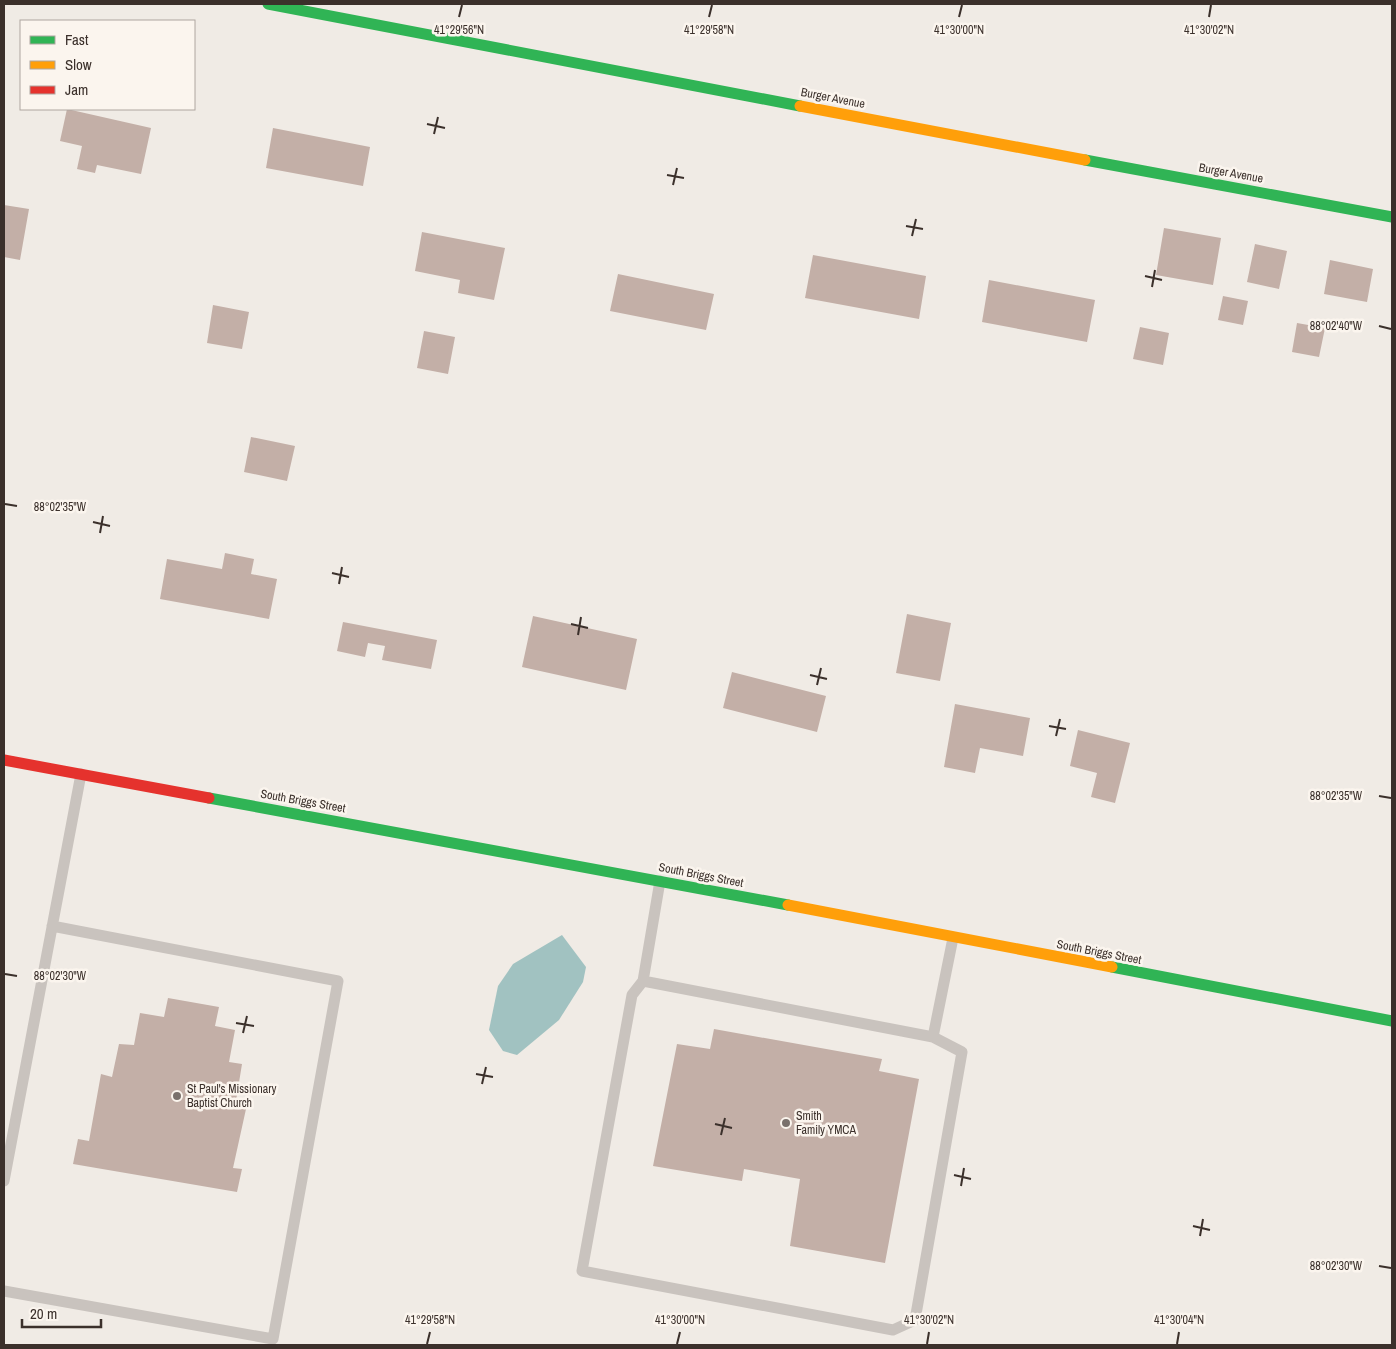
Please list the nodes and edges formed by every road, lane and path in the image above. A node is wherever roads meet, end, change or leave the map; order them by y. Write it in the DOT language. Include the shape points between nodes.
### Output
graph roads {
  1 [pos="268,4"];
  2 [pos="1392,216"];
  3 [pos="4,760"];
  4 [pos="80,774"];
  5 [pos="660,881"];
  6 [pos="52,926"];
  7 [pos="953,938"];
  8 [pos="643,981"];
  9 [pos="1392,1021"];
  10 [pos="933,1037"];
  11 [pos="4,1181"];
  12 [pos="4,1291"];
  1 -- 2 [label="street, Burger Avenue"];
  3 -- 4 [label="street, South Briggs Street"];
  4 -- 5 [label="street, South Briggs Street"];
  4 -- 6 [label="lane"];
  5 -- 7 [label="street, South Briggs Street"];
  5 -- 8 [label="lane"];
  6 -- 11 [label="lane"];
  6 -- 12 [label="lane" via="338,981 273,1339"];
  7 -- 9 [label="street, South Briggs Street"];
  7 -- 10 [label="lane"];
  8 -- 10 [label="lane"];
  8 -- 10 [label="lane" via="632,995 582,1271 893,1330 915,1320 962,1052"];
}
